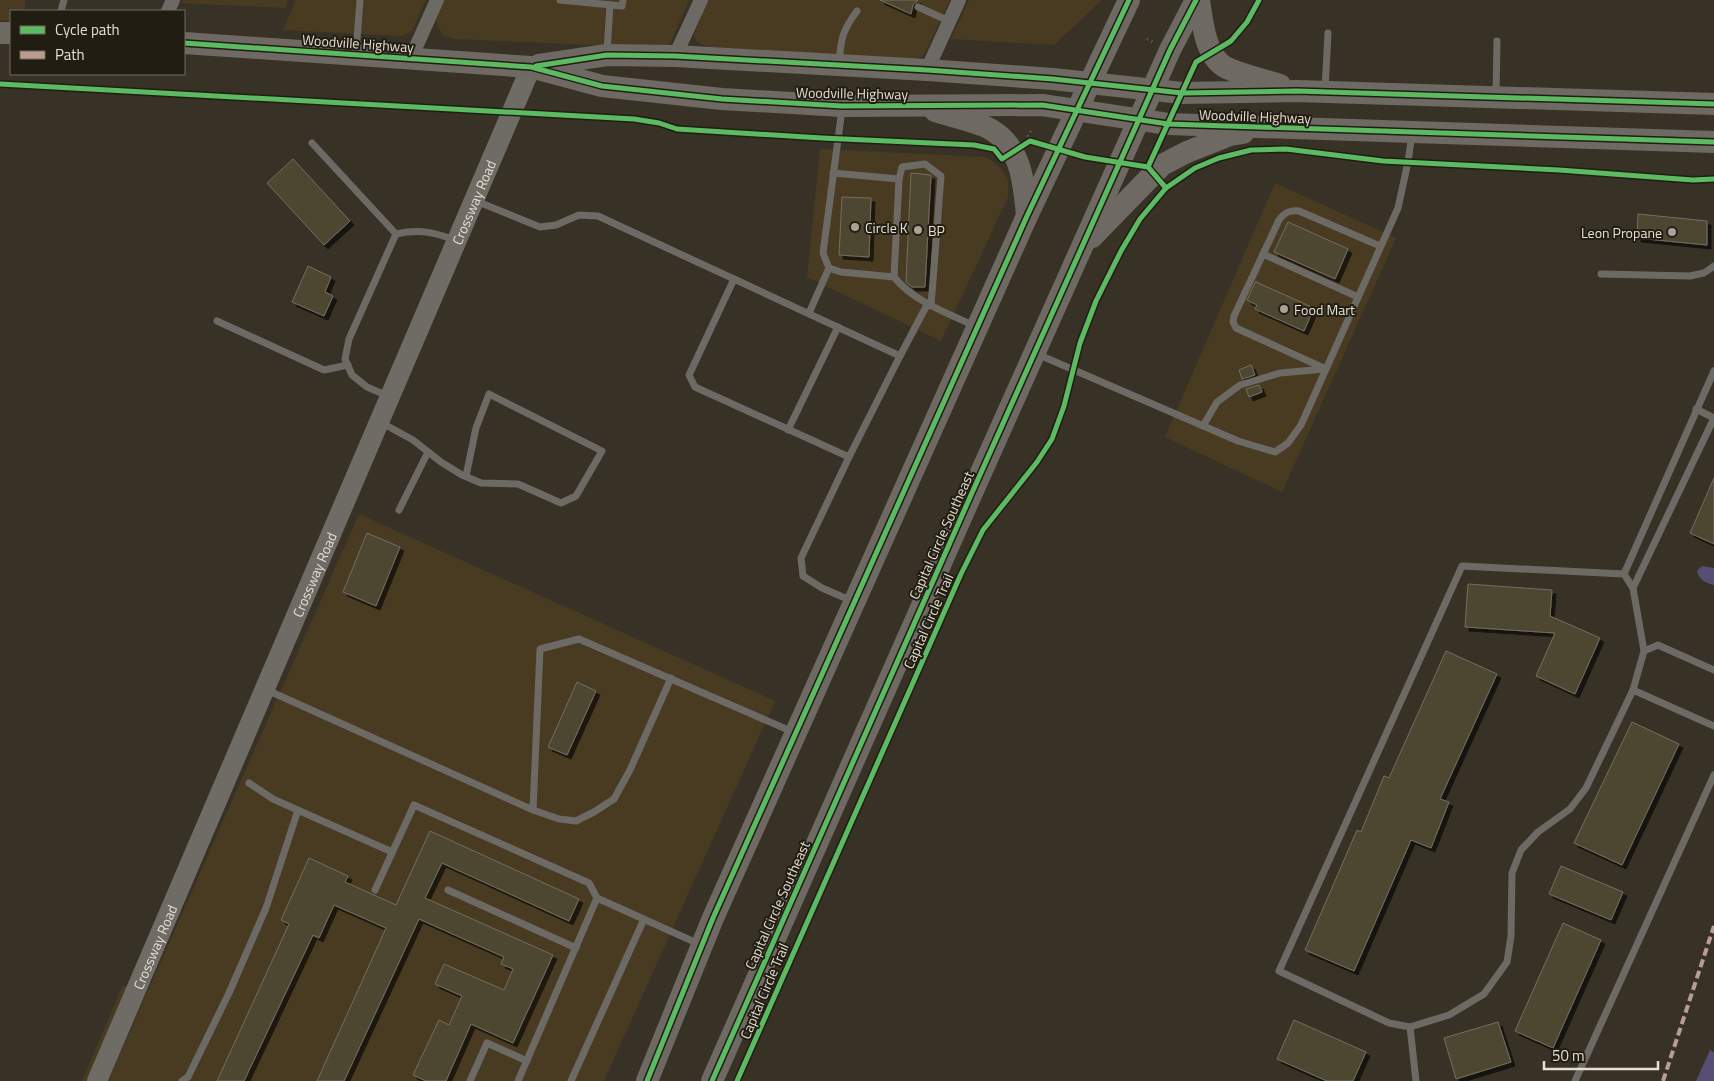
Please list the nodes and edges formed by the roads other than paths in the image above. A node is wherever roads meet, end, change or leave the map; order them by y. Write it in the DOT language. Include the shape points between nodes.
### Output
graph roads {
  1 [pos="360,0"];
  2 [pos="437,0"];
  3 [pos="560,0"];
  4 [pos="623,0"];
  5 [pos="701,0"];
  6 [pos="959,0"];
  7 [pos="1129,0"];
  8 [pos="1196,0"];
  9 [pos="1200,0"];
  10 [pos="610,5"];
  11 [pos="918,6"];
  12 [pos="857,11"];
  13 [pos="949,21"];
  14 [pos="1328,33"];
  15 [pos="1497,40"];
  16 [pos="185,43"];
  17 [pos="356,54"];
  18 [pos="607,55"];
  19 [pos="676,56"];
  20 [pos="411,58"];
  21 [pos="531,66"];
  22 [pos="839,66"];
  23 [pos="927,70"];
  24 [pos="1091,83"];
  25 [pos="1153,89"];
  26 [pos="1297,91"];
  27 [pos="1325,92"];
  28 [pos="1496,97"];
  29 [pos="1714,104"];
  30 [pos="915,105"];
  31 [pos="842,106"];
  32 [pos="1078,111"];
  33 [pos="1139,120"];
  34 [pos="1285,128"];
  35 [pos="1412,132"];
  36 [pos="1714,142"];
  37 [pos="312,143"];
  38 [pos="833,173"];
  39 [pos="899,179"];
  40 [pos="473,200"];
  41 [pos="1027,216"];
  42 [pos="396,234"];
  43 [pos="455,240"];
  44 [pos="1380,246"];
  45 [pos="1081,249"];
  46 [pos="1263,254"];
  47 [pos="829,268"];
  48 [pos="1713,268"];
  49 [pos="1601,274"];
  50 [pos="894,276"];
  51 [pos="734,279"];
  52 [pos="1358,297"];
  53 [pos="930,305"];
  54 [pos="809,313"];
  55 [pos="216,321"];
  56 [pos="838,327"];
  57 [pos="977,328"];
  58 [pos="1034,353"];
  59 [pos="900,356"];
  60 [pos="348,365"];
  61 [pos="1326,369"];
  62 [pos="1714,371"];
  63 [pos="390,396"];
  64 [pos="1696,409"];
  65 [pos="1714,418"];
  66 [pos="379,421"];
  67 [pos="1203,426"];
  68 [pos="788,430"];
  69 [pos="428,452"];
  70 [pos="848,457"];
  71 [pos="466,476"];
  72 [pos="399,510"];
  73 [pos="1624,574"];
  74 [pos="1634,588"];
  75 [pos="854,602"];
  76 [pos="1644,651"];
  77 [pos="1714,670"];
  78 [pos="670,678"];
  79 [pos="265,689"];
  80 [pos="1633,690"];
  81 [pos="1714,726"];
  82 [pos="796,734"];
  83 [pos="1714,775"];
  84 [pos="250,783"];
  85 [pos="298,810"];
  86 [pos="533,810"];
  87 [pos="392,852"];
  88 [pos="375,890"];
  89 [pos="448,890"];
  90 [pos="598,898"];
  91 [pos="644,919"];
  92 [pos="702,945"];
  93 [pos="576,948"];
  94 [pos="1410,1027"];
  95 [pos="527,1061"];
  96 [pos="97,1081"];
  97 [pos="182,1081"];
  98 [pos="470,1081"];
  99 [pos="518,1081"];
  100 [pos="571,1081"];
  101 [pos="647,1081"];
  102 [pos="712,1081"];
  103 [pos="1416,1081"];
  104 [pos="1575,1081"];
  1 -- 17 [label="lane"];
  2 -- 20 [label="street"];
  3 -- 10 [label="lane"];
  4 -- 10 [label="lane" via="622,6"];
  5 -- 19 [label="street"];
  6 -- 13 [label="street"];
  7 -- 24 [label="main road"];
  8 -- 25 [label="main road, Capital Circle Southeast"];
  9 -- 26 [label="main road" via="1208,44 1223,66"];
  10 -- 18 [label="lane"];
  11 -- 13 [label="lane"];
  12 -- 22 [label="lane" via="841,38"];
  13 -- 23 [label="street"];
  14 -- 27 [label="lane"];
  15 -- 28 [label="lane"];
  16 -- 17 [label="main road, Woodville Highway"];
  17 -- 20 [label="main road, Woodville Highway"];
  18 -- 19 [label="main road, Woodville Highway"];
  18 -- 21 [label="main road, Woodville Highway"];
  19 -- 22 [label="main road, Woodville Highway"];
  20 -- 21 [label="main road, Woodville Highway"];
  21 -- 31 [label="main road, Woodville Highway" via="602,86"];
  21 -- 40 [label="street, Crossway Road"];
  22 -- 23 [label="main road, Woodville Highway"];
  23 -- 24 [label="main road, Woodville Highway"];
  24 -- 25 [label="main road, Woodville Highway"];
  24 -- 32 [label="main road"];
  25 -- 26 [label="main road, Woodville Highway" via="1182,93"];
  25 -- 33 [label="main road, Capital Circle Southeast"];
  26 -- 27 [label="main road, Woodville Highway"];
  27 -- 28 [label="main road, Woodville Highway"];
  28 -- 29 [label="main road, Woodville Highway"];
  30 -- 31 [label="main road, Woodville Highway"];
  30 -- 32 [label="main road, Woodville Highway" via="1042,105"];
  30 -- 41 [label="main road" via="984,126 1010,145 1024,178"];
  31 -- 38 [label="lane"];
  32 -- 33 [label="main road, Woodville Highway"];
  32 -- 41 [label="main road"];
  33 -- 34 [label="main road, Woodville Highway"];
  33 -- 45 [label="main road, Capital Circle Southeast"];
  34 -- 35 [label="main road, Woodville Highway"];
  34 -- 45 [label="main road" via="1230,135 1162,165"];
  35 -- 36 [label="main road, Woodville Highway"];
  35 -- 44 [label="lane" via="1398,208"];
  37 -- 42 [label="lane"];
  38 -- 39 [label="lane"];
  38 -- 47 [label="lane" via="823,252"];
  39 -- 50 [label="lane"];
  39 -- 53 [label="lane" via="902,167 925,164 940,176"];
  40 -- 43 [label="street, Crossway Road"];
  40 -- 51 [label="lane" via="540,227 556,225 579,215 598,216"];
  41 -- 57 [label="main road"];
  42 -- 43 [label="lane" via="433,232"];
  42 -- 60 [label="lane" via="349,339 345,359"];
  43 -- 63 [label="street, Crossway Road"];
  44 -- 46 [label="lane" via="1291,210 1279,220"];
  44 -- 52 [label="lane"];
  45 -- 58 [label="main road, Capital Circle Southeast"];
  46 -- 52 [label="lane"];
  46 -- 61 [label="lane" via="1234,316 1236,328"];
  47 -- 50 [label="lane" via="841,272"];
  47 -- 54 [label="lane"];
  48 -- 49 [label="lane" via="1690,276"];
  50 -- 53 [label="lane" via="902,286"];
  51 -- 54 [label="lane"];
  51 -- 68 [label="lane" via="688,375 695,387"];
  52 -- 61 [label="lane"];
  53 -- 57 [label="lane"];
  53 -- 59 [label="lane"];
  54 -- 56 [label="lane"];
  55 -- 60 [label="lane" via="324,370"];
  56 -- 59 [label="lane"];
  56 -- 68 [label="lane"];
  57 -- 75 [label="main road"];
  58 -- 67 [label="lane"];
  58 -- 102 [label="main road, Capital Circle Southeast"];
  59 -- 70 [label="lane"];
  60 -- 63 [label="lane" via="352,375 367,387"];
  61 -- 67 [label="lane" via="1280,373 1240,385 1217,402"];
  61 -- 67 [label="lane" via="1301,425 1288,443 1274,452"];
  62 -- 64 [label="lane"];
  63 -- 66 [label="street, Crossway Road"];
  64 -- 65 [label="lane"];
  64 -- 73 [label="lane"];
  65 -- 74 [label="lane"];
  66 -- 69 [label="lane"];
  66 -- 79 [label="street, Crossway Road"];
  68 -- 70 [label="lane"];
  69 -- 71 [label="lane"];
  69 -- 72 [label="lane"];
  70 -- 75 [label="lane" via="800,558 803,576"];
  71 -- 71 [label="lane" via="481,483 518,484 561,503 576,496 602,450 489,394 476,428"];
  73 -- 74 [label="lane"];
  73 -- 94 [label="lane" via="1462,566 1278,971 1389,1023"];
  74 -- 76 [label="lane"];
  75 -- 82 [label="main road"];
  76 -- 77 [label="lane" via="1658,645"];
  76 -- 80 [label="lane"];
  78 -- 82 [label="lane"];
  78 -- 86 [label="lane" via="614,799 576,821 558,819"];
  78 -- 86 [label="lane" via="579,638 540,649"];
  79 -- 86 [label="lane"];
  79 -- 96 [label="street, Crossway Road"];
  80 -- 81 [label="lane"];
  80 -- 94 [label="lane" via="1586,788 1570,808 1538,832 1521,850 1512,873 1511,936 1507,962 1484,994 1449,1015"];
  82 -- 92 [label="main road"];
  83 -- 104 [label="lane"];
  84 -- 85 [label="lane" via="273,799"];
  85 -- 87 [label="lane"];
  85 -- 97 [label="lane" via="266,908 188,1077"];
  87 -- 88 [label="lane"];
  87 -- 90 [label="lane" via="414,804 589,883"];
  89 -- 93 [label="lane"];
  90 -- 91 [label="lane"];
  90 -- 93 [label="lane"];
  91 -- 92 [label="lane"];
  91 -- 100 [label="lane"];
  92 -- 101 [label="main road"];
  93 -- 95 [label="lane"];
  94 -- 103 [label="lane"];
  95 -- 98 [label="lane" via="486,1043"];
  95 -- 99 [label="lane"];
}
